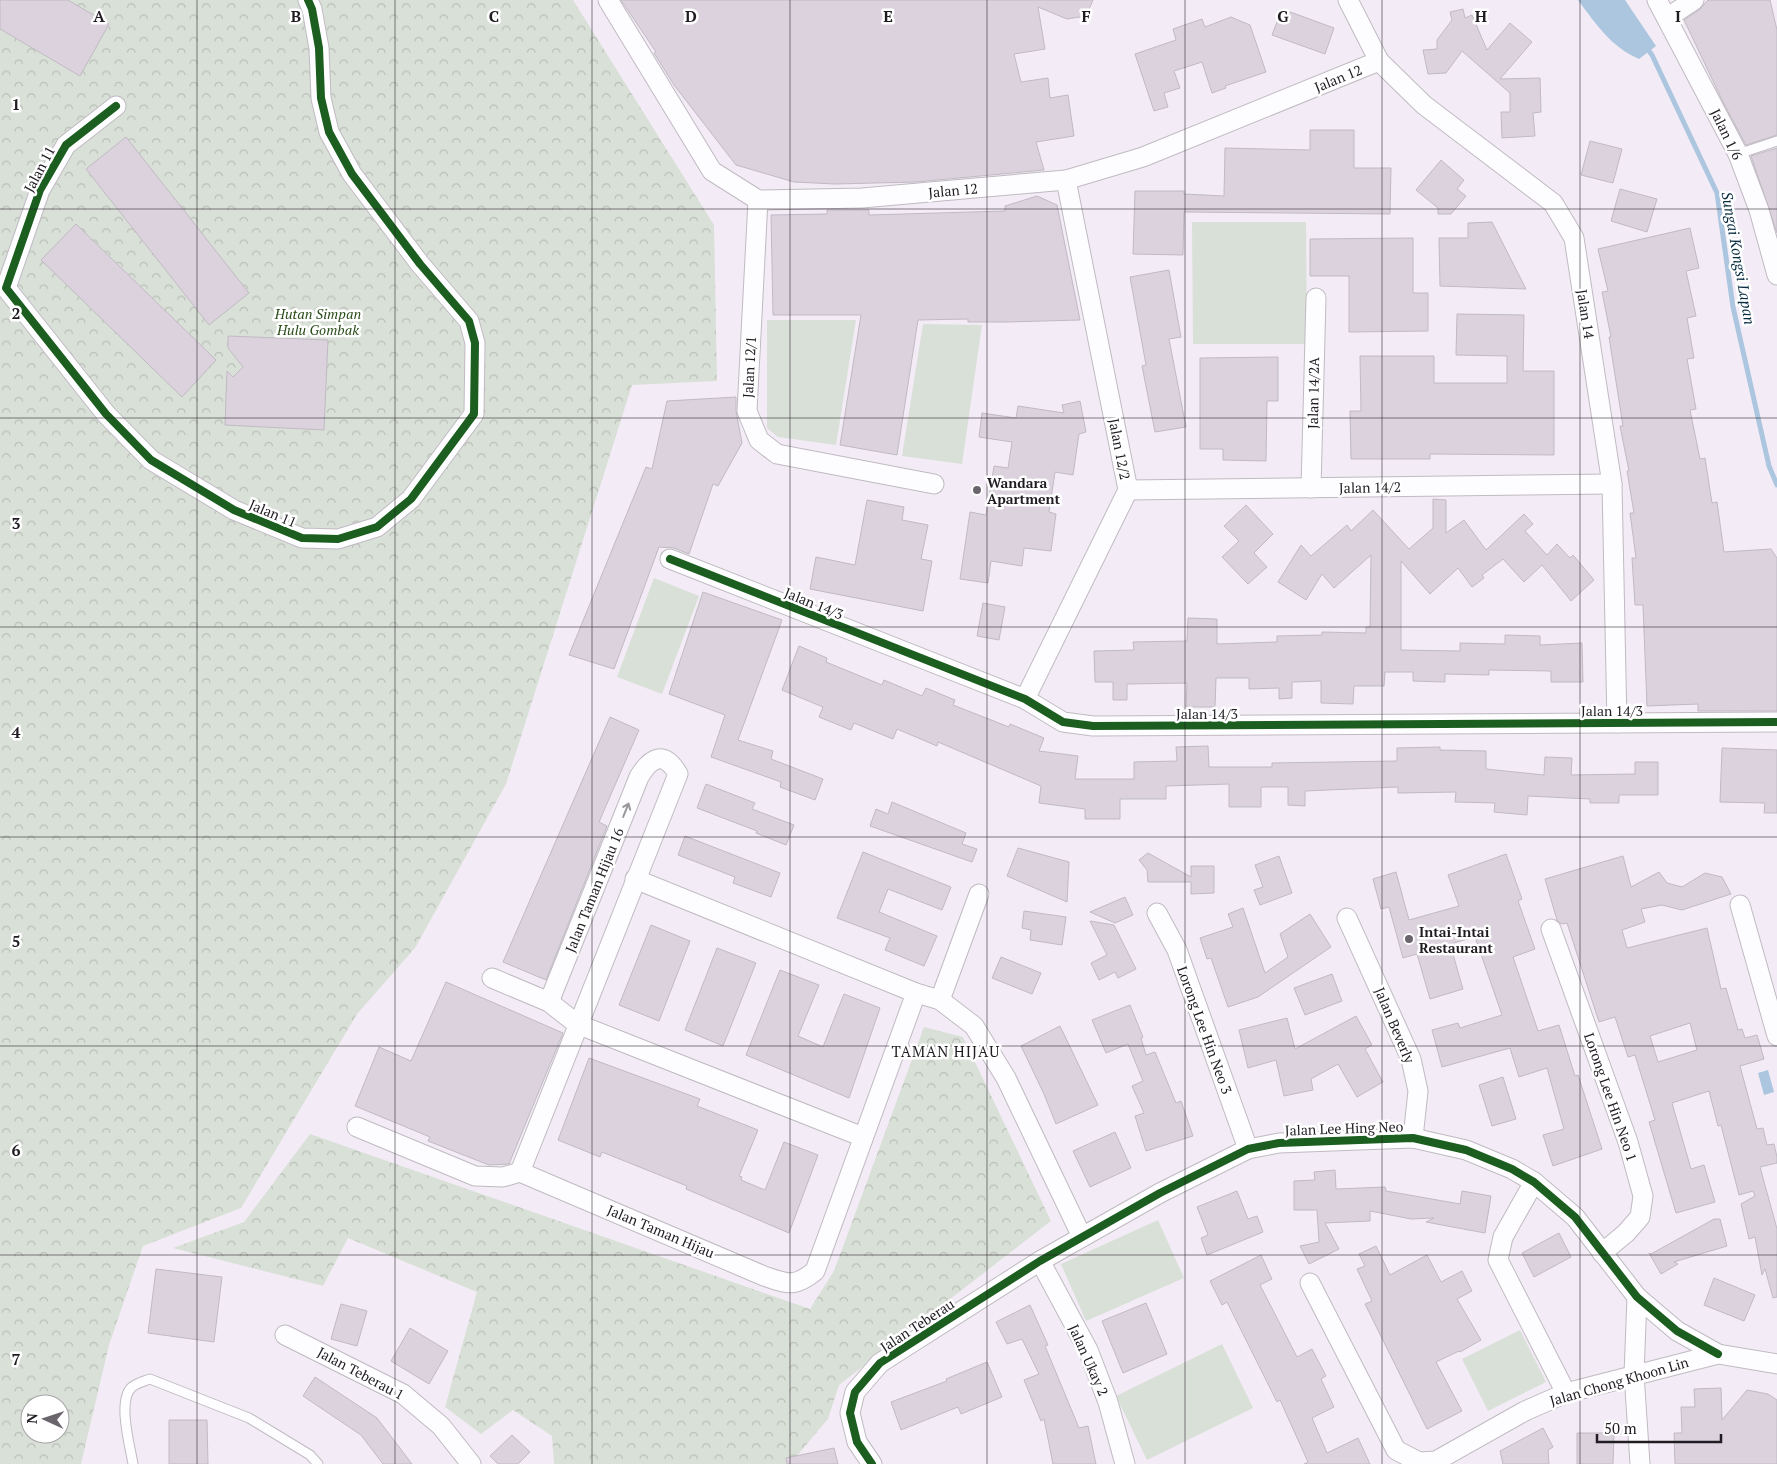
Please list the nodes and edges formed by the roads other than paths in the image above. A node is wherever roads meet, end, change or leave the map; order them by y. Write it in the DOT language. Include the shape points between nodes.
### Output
graph roads {
  1 [pos="308,0"];
  2 [pos="608,0"];
  3 [pos="1348,0"];
  4 [pos="1657,0"];
  5 [pos="1694,0"];
  6 [pos="1667,18"];
  7 [pos="1379,61"];
  8 [pos="116,106"];
  9 [pos="1777,141"];
  10 [pos="1738,154"];
  11 [pos="1066,180"];
  12 [pos="758,200"];
  13 [pos="1777,275"];
  14 [pos="1316,298"];
  15 [pos="934,484"];
  16 [pos="1612,484"];
  17 [pos="1311,488"];
  18 [pos="1128,490"];
  19 [pos="670,559"];
  20 [pos="1025,699"];
  21 [pos="1617,722"];
  22 [pos="1777,722"];
  23 [pos="635,879"];
  24 [pos="979,894"];
  25 [pos="1740,905"];
  26 [pos="1157,913"];
  27 [pos="1347,918"];
  28 [pos="1551,929"];
  29 [pos="492,978"];
  30 [pos="916,993"];
  31 [pos="940,1000"];
  32 [pos="549,1002"];
  33 [pos="577,1024"];
  34 [pos="1777,1036"];
  35 [pos="357,1127"];
  36 [pos="863,1136"];
  37 [pos="1413,1138"];
  38 [pos="1248,1149"];
  39 [pos="520,1172"];
  40 [pos="1534,1182"];
  41 [pos="1082,1237"];
  42 [pos="1602,1253"];
  43 [pos="1040,1261"];
  44 [pos="1310,1282"];
  45 [pos="1637,1297"];
  46 [pos="285,1334"];
  47 [pos="1718,1354"];
  48 [pos="1777,1364"];
  49 [pos="1634,1374"];
  50 [pos="1566,1393"];
  51 [pos="1461,1457"];
  52 [pos="133,1464"];
  53 [pos="318,1464"];
  54 [pos="471,1464"];
  55 [pos="872,1464"];
  56 [pos="1125,1464"];
  57 [pos="1640,1464"];
  1 -- 8 [label="street, Jalan 11" via="319,48 321,98 329,132 352,174 420,264 469,321 475,343 474,414 411,499 377,527 338,539 302,538 234,510 151,460 106,414 6,288 40,190 66,145"];
  2 -- 12 [label="street" via="712,171"];
  3 -- 7 [label="street, Jalan 14"];
  4 -- 6 [label="street, Jalan 1/6"];
  5 -- 6 [label="street"];
  6 -- 10 [label="street, Jalan 1/6"];
  7 -- 11 [label="street, Jalan 12" via="1143,157"];
  7 -- 16 [label="street, Jalan 14" via="1424,105 1552,203 1574,238"];
  9 -- 10 [label="lane"];
  10 -- 13 [label="street, Jalan 1/6" via="1759,210"];
  11 -- 12 [label="street, Jalan 12" via="862,198"];
  11 -- 18 [label="street, Jalan 12/2"];
  12 -- 15 [label="street, Jalan 12/1" via="747,411 759,440 777,454"];
  14 -- 17 [label="street, Jalan 14/2A"];
  16 -- 17 [label="street, Jalan 14/2"];
  16 -- 21 [label="street, Jalan 14"];
  17 -- 18 [label="street, Jalan 14/2"];
  18 -- 20 [label="street, Jalan 12/2"];
  19 -- 20 [label="street, Jalan 14/3"];
  20 -- 21 [label="street, Jalan 14/3" via="1064,722 1093,726"];
  21 -- 22 [label="street, Jalan 14/3"];
  23 -- 30 [label="street"];
  32 -- 23 [label="street, Jalan Taman Hijau 16, one-way" via="638,778 653,760 663,758 672,763 678,774"];
  23 -- 33 [label="street"];
  24 -- 31 [label="street"];
  25 -- 34 [label="street"];
  26 -- 38 [label="street, Lorong Lee Hin Neo 3" via="1177,950"];
  27 -- 37 [label="street, Jalan Beverly" via="1411,1059 1418,1091"];
  28 -- 42 [label="street, Lorong Lee Hin Neo 1" via="1628,1142 1643,1196 1640,1217"];
  29 -- 32 [label="street"];
  30 -- 31 [label="street"];
  30 -- 36 [label="street, Jalan Taman Hijau"];
  31 -- 41 [label="street" via="974,1026 1006,1078"];
  32 -- 33 [label="street"];
  33 -- 36 [label="street"];
  33 -- 39 [label="street"];
  35 -- 39 [label="street" via="475,1176 502,1177"];
  36 -- 39 [label="street, Jalan Taman Hijau" via="815,1271 802,1282 788,1284"];
  37 -- 38 [label="street, Jalan Lee Hing Neo" via="1317,1140"];
  37 -- 40 [label="street, Jalan Lee Hing Neo" via="1466,1150"];
  38 -- 41 [label="street, Jalan Lee Hing Neo"];
  40 -- 42 [label="street, Jalan Lee Hing Neo" via="1575,1217"];
  40 -- 50 [label="street" via="1503,1237 1498,1260"];
  41 -- 43 [label="street, Jalan Lee Hing Neo"];
  42 -- 45 [label="street, Jalan Lee Hing Neo"];
  43 -- 55 [label="street, Jalan Teberau" via="880,1363 856,1392 850,1413 857,1442"];
  43 -- 56 [label="street, Jalan Ukay 2" via="1088,1350 1108,1402"];
  44 -- 51 [label="street, Jalan Chong Khoon Lin" via="1396,1450 1419,1462"];
  45 -- 47 [label="street, Jalan Lee Hing Neo" via="1676,1331"];
  45 -- 49 [label="street"];
  46 -- 54 [label="street, Jalan Teberau 1" via="403,1394 441,1426"];
  47 -- 48 [label="street, Jalan Chong Khoon Lin"];
  47 -- 49 [label="street, Jalan Chong Khoon Lin"];
  49 -- 50 [label="street, Jalan Chong Khoon Lin"];
  49 -- 57 [label="street"];
  50 -- 51 [label="street, Jalan Chong Khoon Lin" via="1525,1411"];
  52 -- 53 [label="lane" via="124,1410 132,1387 150,1379 249,1418 310,1455"];
}
